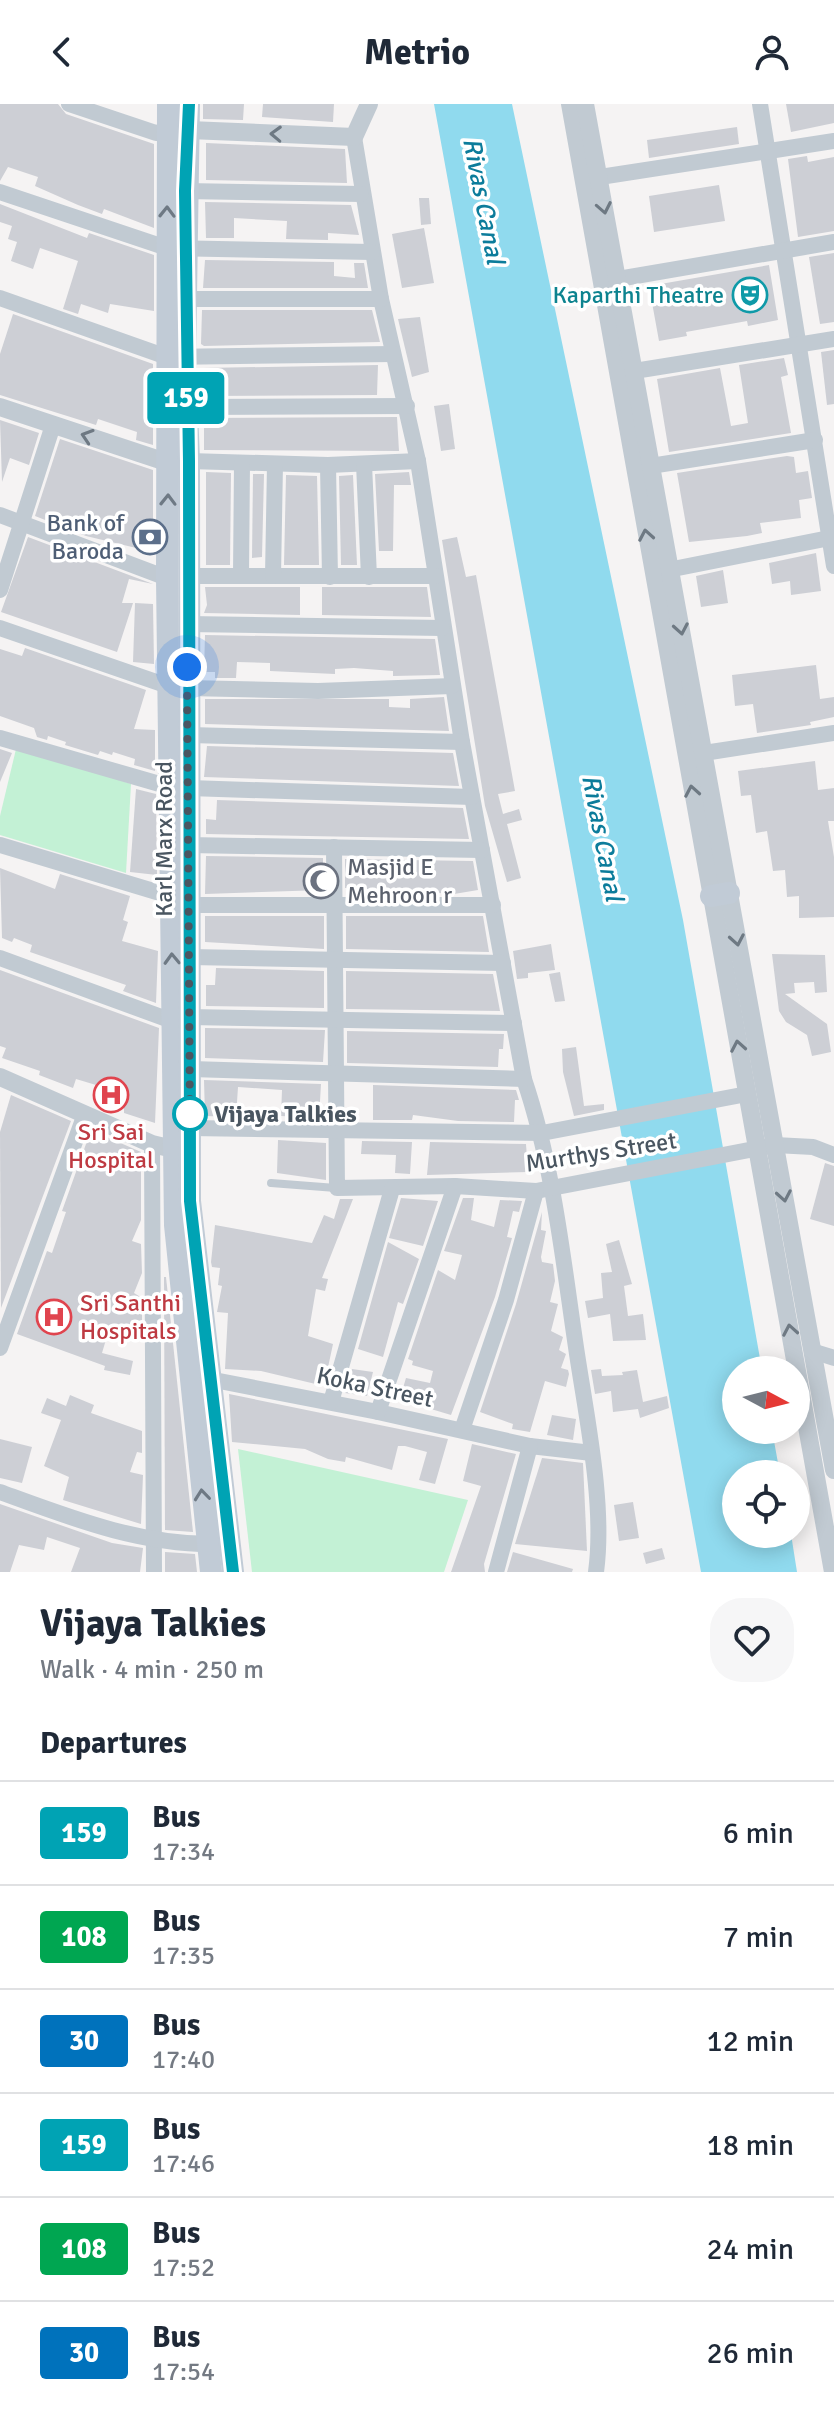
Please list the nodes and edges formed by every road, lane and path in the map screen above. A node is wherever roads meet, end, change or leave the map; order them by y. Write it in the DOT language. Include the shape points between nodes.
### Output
graph roads {
  1 [pos="69,104"];
  2 [pos="168,104"];
  3 [pos="189,104"];
  4 [pos="369,104"];
  5 [pos="570,104"];
  6 [pos="585,104"];
  7 [pos="760,104"];
  8 [pos="179,130"];
  9 [pos="354,137"];
  10 [pos="834,141"];
  11 [pos="767,153"];
  12 [pos="590,178"];
  13 [pos="185,191"];
  14 [pos="0,192"];
  15 [pos="361,194"];
  16 [pos="834,242"];
  17 [pos="176,248"];
  18 [pos="372,252"];
  19 [pos="783,253"];
  20 [pos="618,279"];
  21 [pos="0,298"];
  22 [pos="185,299"];
  23 [pos="381,299"];
  24 [pos="834,339"];
  25 [pos="798,345"];
  26 [pos="393,354"];
  27 [pos="176,358"];
  28 [pos="626,373"];
  29 [pos="407,406"];
  30 [pos="0,407"];
  31 [pos="186,407"];
  32 [pos="53,425"];
  33 [pos="815,440"];
  34 [pos="418,461"];
  35 [pos="179,462"];
  36 [pos="242,463"];
  37 [pos="275,464"];
  38 [pos="364,464"];
  39 [pos="328,465"];
  40 [pos="643,467"];
  41 [pos="0,515"];
  42 [pos="22,523"];
  43 [pos="832,537"];
  44 [pos="834,566"];
  45 [pos="662,571"];
  46 [pos="241,575"];
  47 [pos="273,576"];
  48 [pos="435,576"];
  49 [pos="178,577"];
  50 [pos="330,577"];
  51 [pos="369,577"];
  52 [pos="0,590"];
  53 [pos="187,624"];
  54 [pos="0,628"];
  55 [pos="442,628"];
  56 [pos="452,686"];
  57 [pos="178,687"];
  58 [pos="834,733"];
  59 [pos="189,735"];
  60 [pos="0,738"];
  61 [pos="462,742"];
  62 [pos="695,754"];
  63 [pos="179,787"];
  64 [pos="472,797"];
  65 [pos="0,845"];
  66 [pos="188,845"];
  67 [pos="334,847"];
  68 [pos="482,850"];
  69 [pos="720,894"];
  70 [pos="180,900"];
  71 [pos="493,905"];
  72 [pos="333,906"];
  73 [pos="190,957"];
  74 [pos="0,958"];
  75 [pos="333,959"];
  76 [pos="503,963"];
  77 [pos="182,1020"];
  78 [pos="333,1020"];
  79 [pos="514,1023"];
  80 [pos="191,1069"];
  81 [pos="334,1075"];
  82 [pos="524,1079"];
  83 [pos="1,1080"];
  84 [pos="742,1095"];
  85 [pos="85,1114"];
  86 [pos="190,1128"];
  87 [pos="337,1132"];
  88 [pos="542,1133"];
  89 [pos="765,1147"];
  90 [pos="172,1149"];
  91 [pos="834,1155"];
  92 [pos="271,1183"];
  93 [pos="455,1186"];
  94 [pos="337,1188"];
  95 [pos="392,1189"];
  96 [pos="544,1189"];
  97 [pos="0,1348"];
  98 [pos="812,1351"];
  99 [pos="834,1358"];
  100 [pos="209,1379"];
  101 [pos="331,1402"];
  102 [pos="378,1412"];
  103 [pos="462,1430"];
  104 [pos="530,1446"];
  105 [pos="592,1453"];
  106 [pos="834,1470"];
  107 [pos="826,1490"];
  108 [pos="0,1492"];
  109 [pos="155,1541"];
  110 [pos="218,1544"];
  111 [pos="154,1572"];
  112 [pos="211,1572"];
  113 [pos="233,1572"];
  114 [pos="496,1572"];
  115 [pos="596,1572"];
  116 [pos="833,1572"];
  1 -- 8 [label="street" via="156,133"];
  2 -- 8 [label="main road, Karl Marx Road"];
  3 -- 8 [label="main road, Karl Marx Road"];
  4 -- 9 [label="street"];
  5 -- 12 [label="street"];
  6 -- 12 [label="street"];
  7 -- 11 [label="street"];
  9 -- 8 [label="street, one-way"];
  8 -- 13 [label="main road, Karl Marx Road"];
  17 -- 8 [label="main road, Karl Marx Road, one-way"];
  9 -- 15 [label="street"];
  10 -- 11 [label="street"];
  11 -- 12 [label="street"];
  11 -- 19 [label="street"];
  12 -- 20 [label="street, one-way"];
  12 -- 28 [label="street"];
  13 -- 15 [label="street"];
  13 -- 17 [label="main road, Karl Marx Road"];
  14 -- 17 [label="street"];
  15 -- 18 [label="street"];
  16 -- 19 [label="street"];
  17 -- 18 [label="street"];
  17 -- 22 [label="main road, Karl Marx Road"];
  17 -- 27 [label="main road, Karl Marx Road"];
  18 -- 23 [label="street"];
  19 -- 20 [label="street"];
  19 -- 25 [label="street"];
  20 -- 28 [label="street"];
  21 -- 27 [label="street"];
  22 -- 23 [label="street"];
  22 -- 27 [label="main road, Karl Marx Road"];
  23 -- 26 [label="street"];
  24 -- 25 [label="street"];
  25 -- 28 [label="street"];
  25 -- 33 [label="street"];
  26 -- 27 [label="street"];
  26 -- 29 [label="street"];
  27 -- 31 [label="main road, Karl Marx Road"];
  27 -- 35 [label="main road, Karl Marx Road"];
  28 -- 40 [label="street"];
  29 -- 31 [label="street"];
  29 -- 34 [label="street"];
  30 -- 32 [label="street"];
  31 -- 35 [label="main road, Karl Marx Road"];
  35 -- 32 [label="street, one-way"];
  32 -- 42 [label="street"];
  33 -- 40 [label="street"];
  33 -- 43 [label="street"];
  34 -- 38 [label="street"];
  34 -- 48 [label="street"];
  35 -- 36 [label="street"];
  35 -- 49 [label="main road, Karl Marx Road"];
  36 -- 37 [label="street"];
  36 -- 46 [label="street"];
  37 -- 39 [label="street"];
  37 -- 47 [label="street"];
  38 -- 39 [label="street"];
  38 -- 51 [label="street"];
  39 -- 50 [label="street"];
  40 -- 45 [label="street"];
  41 -- 42 [label="street"];
  42 -- 49 [label="street"];
  42 -- 52 [label="street"];
  43 -- 44 [label="street"];
  43 -- 45 [label="street"];
  45 -- 62 [label="street"];
  46 -- 47 [label="street"];
  46 -- 49 [label="street"];
  47 -- 50 [label="street"];
  48 -- 51 [label="street"];
  48 -- 55 [label="street"];
  49 -- 53 [label="main road, Karl Marx Road"];
  49 -- 57 [label="main road, Karl Marx Road"];
  50 -- 51 [label="street"];
  53 -- 55 [label="street"];
  53 -- 57 [label="main road, Karl Marx Road"];
  54 -- 57 [label="street"];
  55 -- 56 [label="street"];
  56 -- 57 [label="street" via="318,691"];
  56 -- 61 [label="street"];
  57 -- 59 [label="main road, Karl Marx Road"];
  57 -- 63 [label="main road, Karl Marx Road"];
  58 -- 62 [label="street"];
  59 -- 61 [label="street"];
  59 -- 63 [label="main road, Karl Marx Road"];
  60 -- 63 [label="street"];
  61 -- 64 [label="street"];
  62 -- 69 [label="street"];
  63 -- 64 [label="street"];
  63 -- 66 [label="main road, Karl Marx Road"];
  63 -- 70 [label="main road, Karl Marx Road"];
  64 -- 68 [label="street"];
  65 -- 70 [label="street"];
  66 -- 67 [label="street"];
  66 -- 70 [label="main road, Karl Marx Road"];
  67 -- 68 [label="street"];
  67 -- 72 [label="street"];
  68 -- 71 [label="street"];
  84 -- 69 [label="street, one-way"];
  69 -- 89 [label="street, one-way"];
  70 -- 72 [label="street"];
  70 -- 73 [label="main road, Karl Marx Road"];
  77 -- 70 [label="main road, Karl Marx Road, one-way"];
  71 -- 72 [label="street"];
  71 -- 76 [label="street"];
  72 -- 75 [label="street"];
  73 -- 75 [label="street"];
  73 -- 77 [label="main road, Karl Marx Road"];
  74 -- 77 [label="street"];
  75 -- 76 [label="street"];
  75 -- 78 [label="street"];
  76 -- 79 [label="street"];
  77 -- 78 [label="street"];
  77 -- 80 [label="main road, Karl Marx Road"];
  77 -- 90 [label="main road, Karl Marx Road"];
  78 -- 79 [label="street"];
  78 -- 81 [label="street"];
  79 -- 82 [label="street"];
  80 -- 81 [label="street"];
  80 -- 86 [label="main road, Karl Marx Road"];
  81 -- 82 [label="street"];
  81 -- 87 [label="street"];
  82 -- 88 [label="street"];
  83 -- 85 [label="street"];
  84 -- 88 [label="street"];
  84 -- 89 [label="street"];
  85 -- 90 [label="street"];
  85 -- 97 [label="street"];
  86 -- 87 [label="street"];
  86 -- 90 [label="main road, Karl Marx Road"];
  87 -- 88 [label="street"];
  87 -- 94 [label="street"];
  88 -- 96 [label="street"];
  89 -- 91 [label="street, Murthys Street" via="813,1147"];
  89 -- 96 [label="street, Murthys Street"];
  89 -- 98 [label="street, one-way"];
  107 -- 89 [label="street, one-way"];
  90 -- 100 [label="main road, Karl Marx Road" via="192,1243"];
  90 -- 109 [label="street"];
  110 -- 90 [label="main road, Karl Marx Road, one-way" via="175,1225"];
  92 -- 94 [label="lane"];
  93 -- 95 [label="street, Murthys Street"];
  93 -- 96 [label="street, Murthys Street"];
  93 -- 102 [label="street"];
  94 -- 95 [label="street, Murthys Street"];
  95 -- 101 [label="street"];
  96 -- 103 [label="street"];
  96 -- 105 [label="street"];
  98 -- 99 [label="street"];
  98 -- 106 [label="street"];
  100 -- 101 [label="street, Koka Street"];
  100 -- 110 [label="main road, Karl Marx Road"];
  101 -- 102 [label="street, Koka Street"];
  102 -- 103 [label="street, Koka Street"];
  103 -- 104 [label="street, Koka Street"];
  104 -- 105 [label="street, Koka Street"];
  104 -- 114 [label="street"];
  105 -- 115 [label="street"];
  107 -- 116 [label="street"];
  108 -- 109 [label="street"];
  109 -- 110 [label="street"];
  109 -- 111 [label="street"];
  110 -- 112 [label="main road, Karl Marx Road"];
  110 -- 113 [label="main road, Karl Marx Road"];
}
